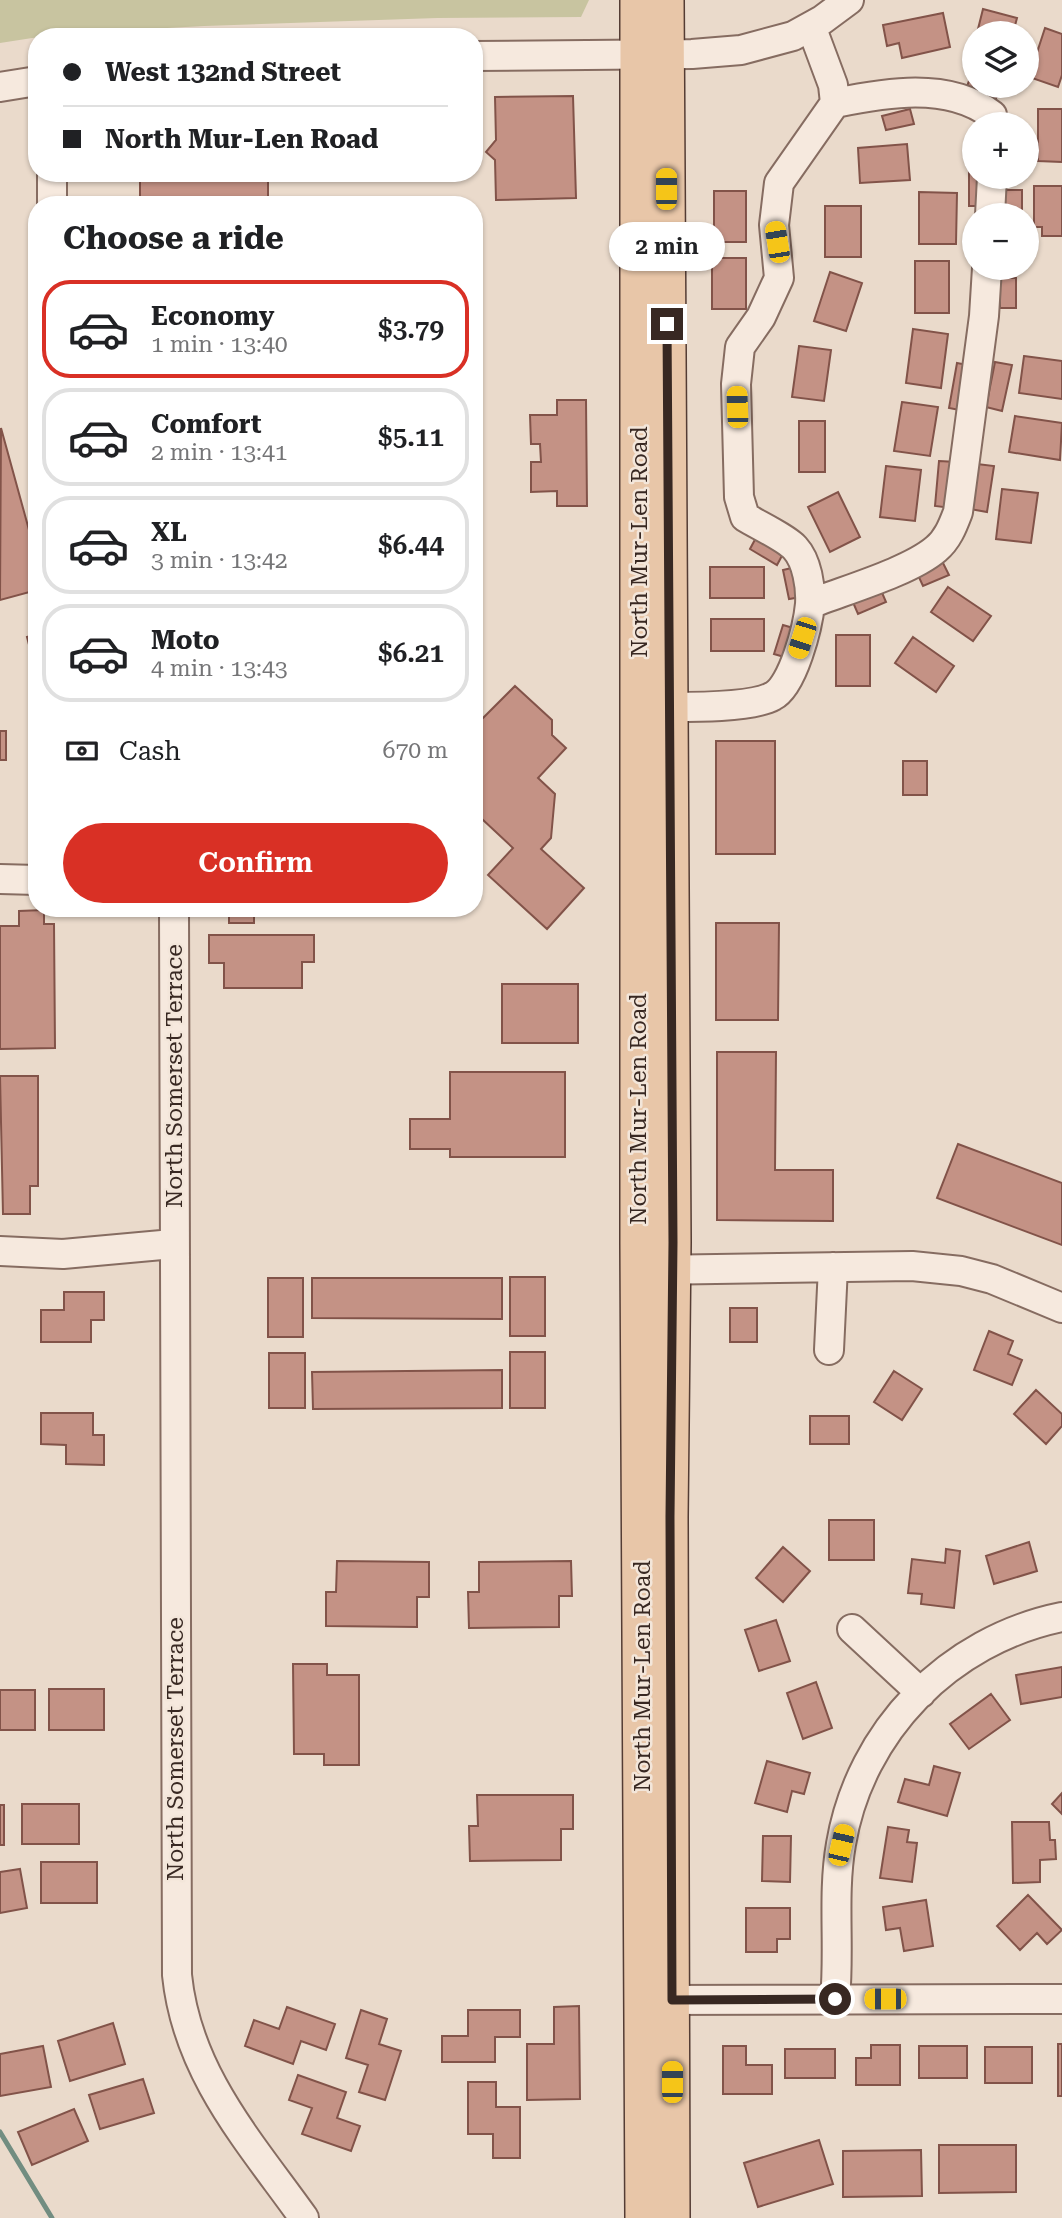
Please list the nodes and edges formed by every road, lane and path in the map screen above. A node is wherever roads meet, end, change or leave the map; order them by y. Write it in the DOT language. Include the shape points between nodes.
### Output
graph roads {
  1 [pos="638,0"];
  2 [pos="666,0"];
  3 [pos="849,0"];
  4 [pos="811,26"];
  5 [pos="652,55"];
  6 [pos="483,56"];
  7 [pos="28,82"];
  8 [pos="0,87"];
  9 [pos="835,103"];
  10 [pos="988,112"];
  11 [pos="986,280"];
  12 [pos="810,604"];
  13 [pos="653,707"];
  14 [pos="0,879"];
  15 [pos="28,880"];
  16 [pos="174,917"];
  17 [pos="173,1244"];
  18 [pos="0,1251"];
  19 [pos="833,1267"];
  20 [pos="638,1270"];
  21 [pos="673,1270"];
  22 [pos="1062,1308"];
  23 [pos="829,1350"];
  24 [pos="1062,1617"];
  25 [pos="852,1629"];
  26 [pos="920,1693"];
  27 [pos="835,1999"];
  28 [pos="1062,1999"];
  29 [pos="657,2000"];
  30 [pos="304,2218"];
  31 [pos="643,2218"];
  32 [pos="672,2218"];
  1 -- 5 [label="main road, North Mur-Len Road"];
  2 -- 5 [label="main road, North Mur-Len Road"];
  3 -- 4 [label="street"];
  4 -- 5 [label="street" via="764,45"];
  4 -- 9 [label="street"];
  5 -- 6 [label="street"];
  5 -- 13 [label="main road, North Mur-Len Road"];
  7 -- 8 [label="street"];
  9 -- 10 [label="street" via="884,93 935,95"];
  9 -- 12 [label="street" via="779,183 774,225 779,278 761,317 740,347 736,384 739,497 745,517 794,546 808,578"];
  11 -- 12 [label="street" via="958,512 949,534 936,550"];
  12 -- 13 [label="street" via="788,683 773,697"];
  13 -- 20 [label="main road, North Mur-Len Road"];
  13 -- 21 [label="main road, North Mur-Len Road"];
  14 -- 15 [label="street"];
  16 -- 17 [label="street, North Somerset Terrace"];
  17 -- 18 [label="street" via="63,1254"];
  17 -- 30 [label="street, North Somerset Terrace" via="175,1865 180,2002 205,2076"];
  19 -- 21 [label="street"];
  19 -- 22 [label="street" via="961,1271"];
  19 -- 23 [label="street"];
  20 -- 21 [label="street"];
  20 -- 29 [label="main road, North Mur-Len Road"];
  21 -- 29 [label="main road, North Mur-Len Road"];
  24 -- 26 [label="street" via="995,1639 941,1673"];
  25 -- 26 [label="street"];
  26 -- 27 [label="street" via="881,1737 846,1820 838,1868"];
  27 -- 28 [label="street"];
  27 -- 29 [label="street"];
  29 -- 31 [label="main road, North Mur-Len Road"];
  29 -- 32 [label="main road, North Mur-Len Road"];
}
